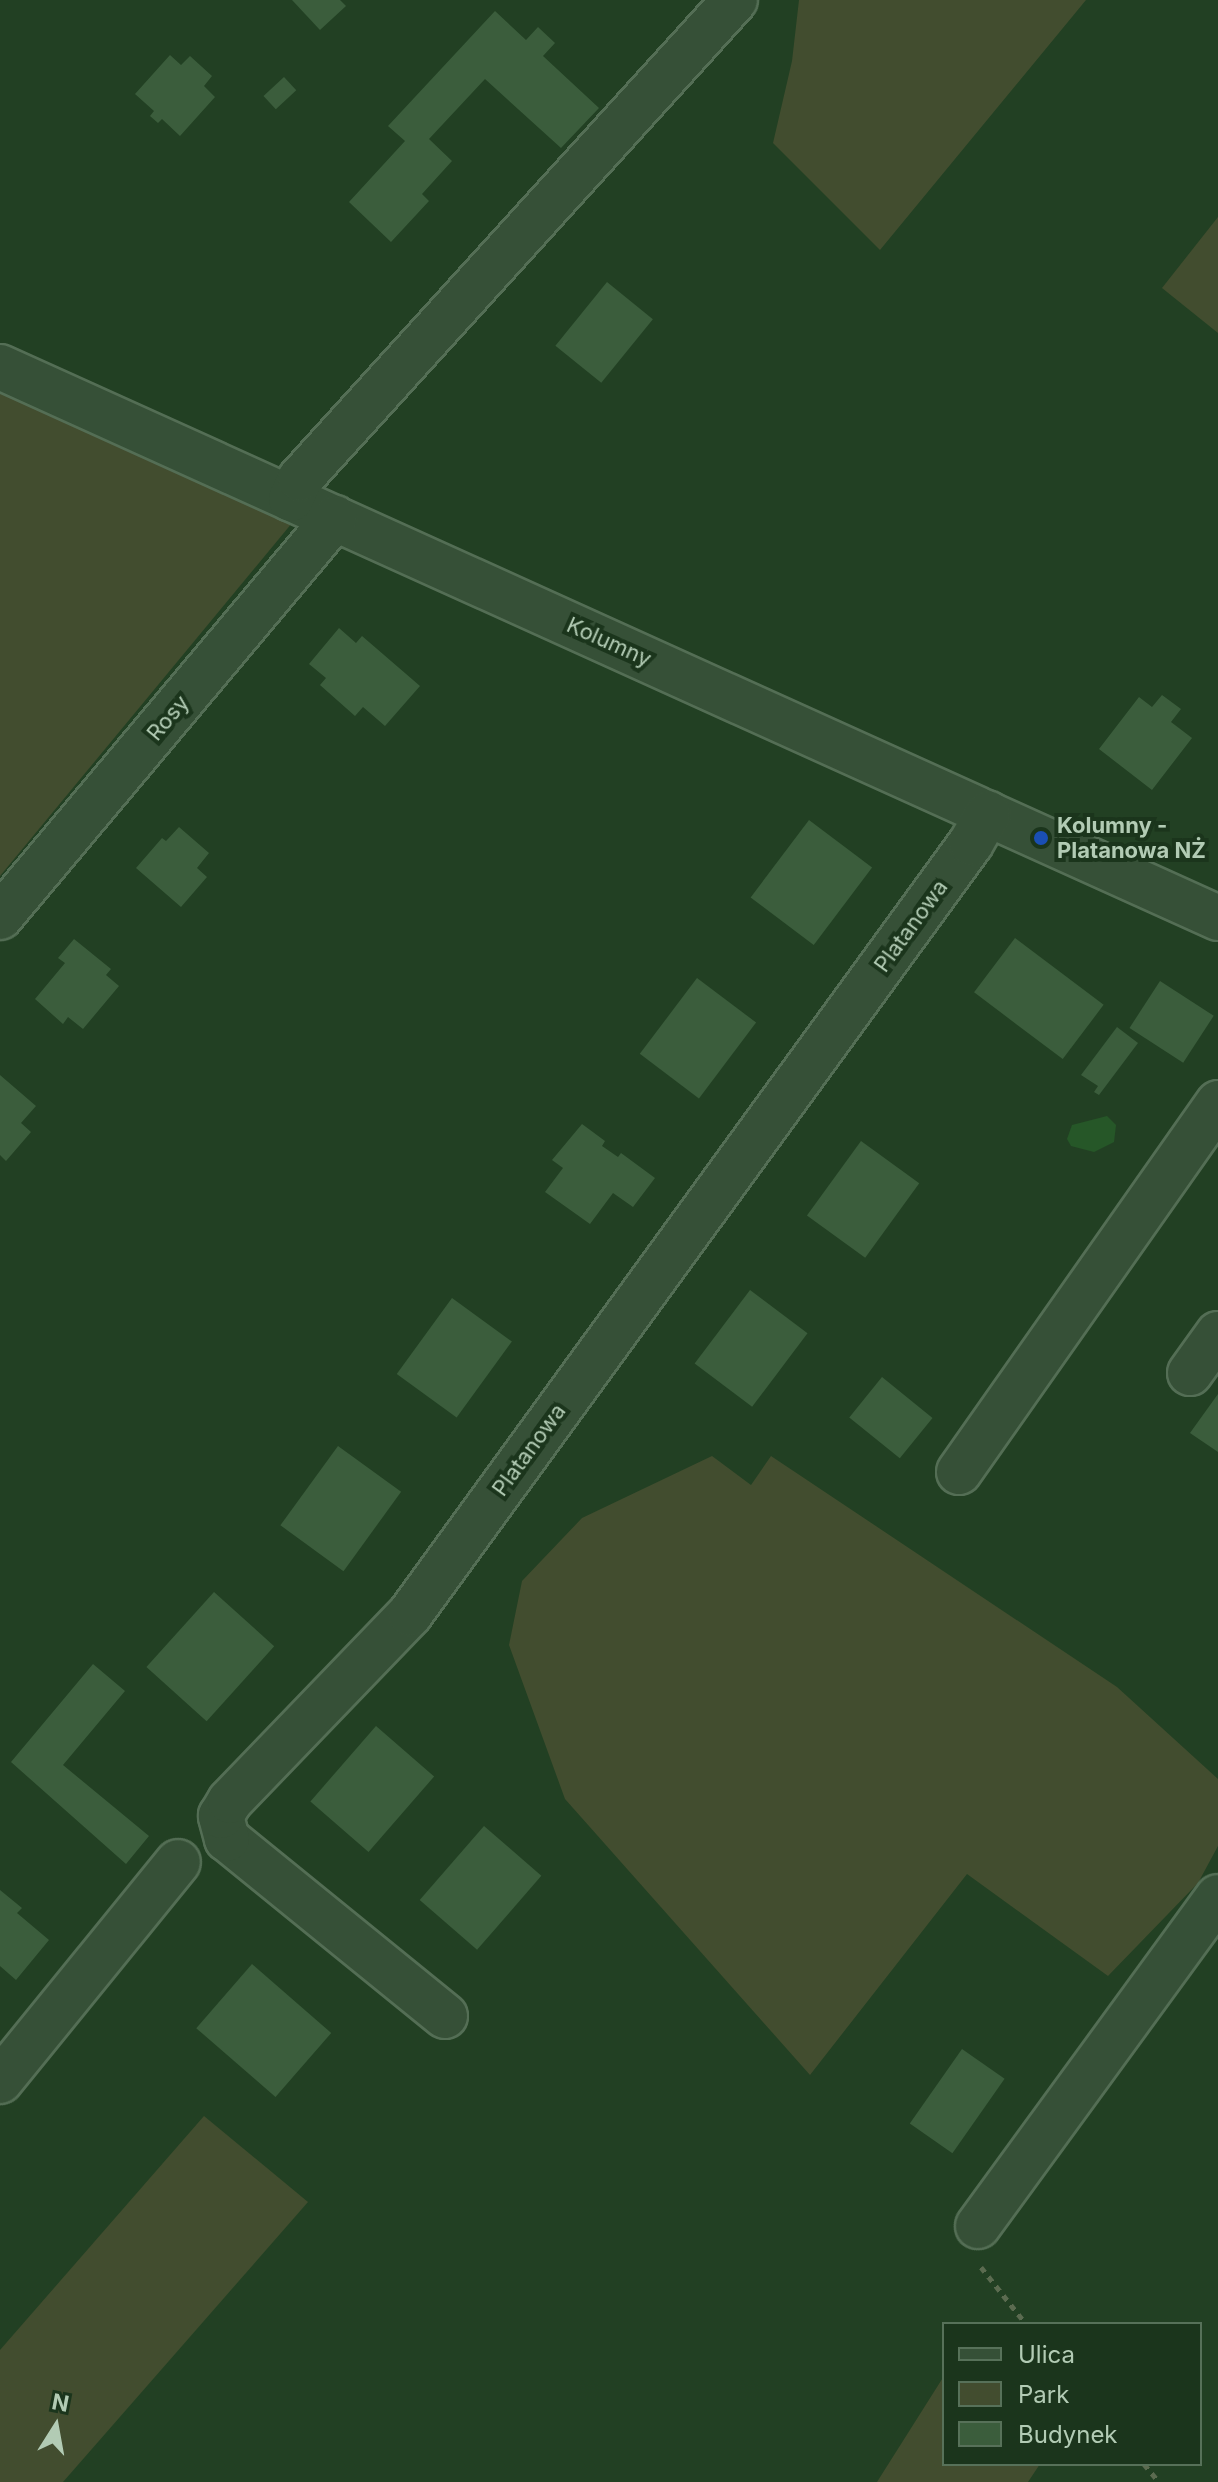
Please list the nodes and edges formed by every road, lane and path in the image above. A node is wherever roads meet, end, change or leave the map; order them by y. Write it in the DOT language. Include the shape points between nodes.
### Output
graph roads {
  1 [pos="735,0"];
  2 [pos="0,367"];
  3 [pos="291,499"];
  4 [pos="335,518"];
  5 [pos="988,814"];
  6 [pos="0,917"];
  7 [pos="1218,918"];
  8 [pos="1218,1103"];
  9 [pos="1218,1334"];
  10 [pos="1190,1373"];
  11 [pos="959,1472"];
  12 [pos="178,1862"];
  13 [pos="1218,1897"];
  14 [pos="445,2016"];
  15 [pos="0,2081"];
  16 [pos="978,2226"];
  17 [pos="1024,2322"];
  18 [pos="1146,2466"];
  19 [pos="1159,2482"];
  1 -- 3 [label="street" via="300,479"];
  2 -- 3 [label="street, Kolumny"];
  3 -- 4 [label="street, Kolumny"];
  4 -- 5 [label="street, Kolumny"];
  4 -- 6 [label="street, Rosy"];
  5 -- 7 [label="street, Kolumny"];
  5 -- 14 [label="street, Platanowa" via="410,1614 221,1816 227,1839"];
  8 -- 11 [label="street"];
  9 -- 10 [label="street"];
  12 -- 15 [label="street"];
  13 -- 16 [label="street"];
  16 -- 17 [label="path" via="971,2251"];
  18 -- 19 [label="path"];
}
